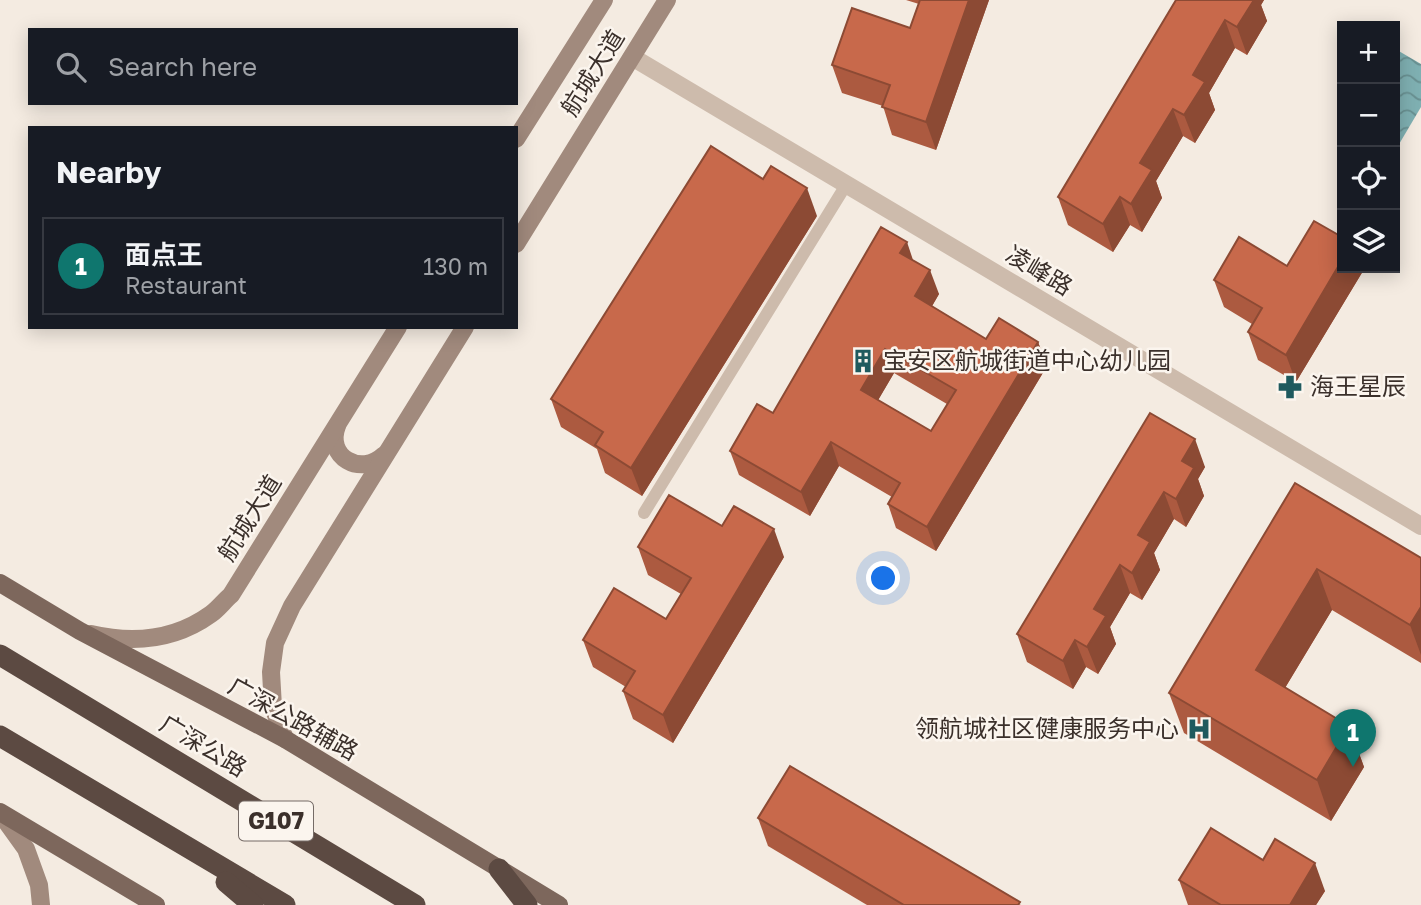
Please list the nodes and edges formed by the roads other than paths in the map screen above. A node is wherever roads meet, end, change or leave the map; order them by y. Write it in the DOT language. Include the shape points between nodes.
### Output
graph roads {
  1 [pos="604,0"];
  2 [pos="667,0"];
  3 [pos="632,57"];
  4 [pos="518,136"];
  5 [pos="846,185"];
  6 [pos="518,241"];
  7 [pos="397,329"];
  8 [pos="464,329"];
  9 [pos="339,423"];
  10 [pos="388,452"];
  11 [pos="644,513"];
  12 [pos="1421,526"];
  13 [pos="0,583"];
  14 [pos="80,631"];
  15 [pos="0,655"];
  16 [pos="0,736"];
  17 [pos="285,739"];
  18 [pos="0,813"];
  19 [pos="182,845"];
  20 [pos="499,869"];
  21 [pos="41,905"];
  22 [pos="156,905"];
  23 [pos="253,905"];
  24 [pos="285,905"];
  25 [pos="415,905"];
  26 [pos="527,905"];
  27 [pos="559,905"];
  1 -- 4 [label="main road, 航城大道"];
  2 -- 3 [label="main road, 航城大道"];
  3 -- 5 [label="street, 凌峰路"];
  3 -- 6 [label="main road, 航城大道"];
  5 -- 11 [label="lane"];
  5 -- 12 [label="street, 凌峰路"];
  7 -- 9 [label="main road, 航城大道"];
  8 -- 10 [label="main road"];
  9 -- 10 [label="main road" via="334,440 348,461 366,465"];
  9 -- 14 [label="main road, 航城大道" via="230,595 212,613 161,637 112,639"];
  10 -- 17 [label="main road" via="292,606 275,643 273,707"];
  13 -- 14 [label="main road, 广深公路辅路"];
  14 -- 17 [label="main road, 广深公路辅路"];
  15 -- 25 [label="highway, 广深公路 / G107"];
  16 -- 19 [label="highway, G107"];
  17 -- 20 [label="main road, 广深公路辅路"];
  18 -- 21 [label="main road" via="26,849"];
  18 -- 22 [label="main road"];
  19 -- 23 [label="highway"];
  19 -- 24 [label="highway, G107"];
  20 -- 26 [label="highway"];
  20 -- 27 [label="main road, 广深公路辅路"];
}
